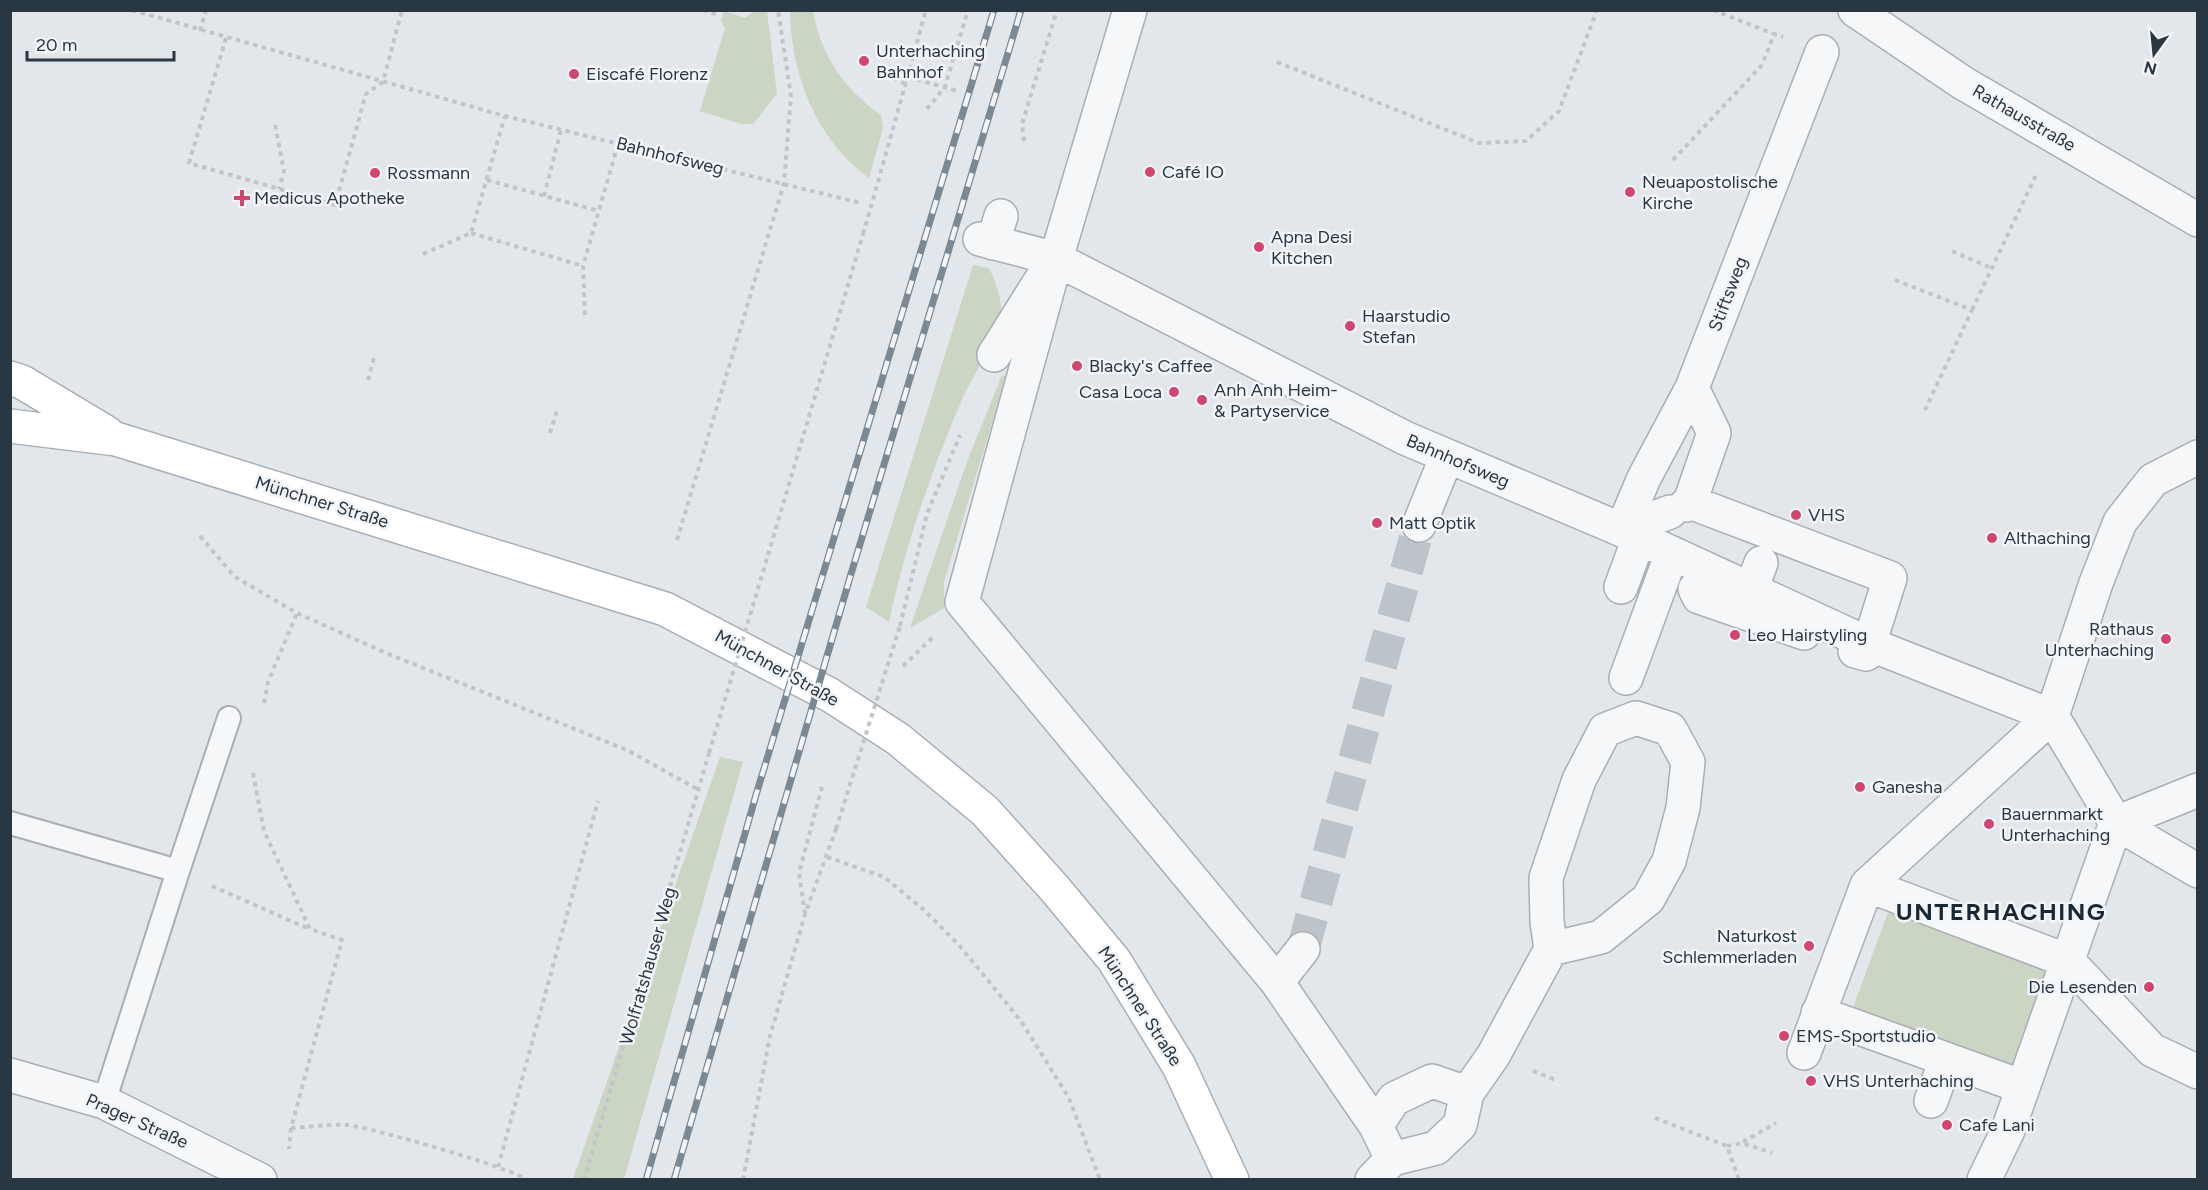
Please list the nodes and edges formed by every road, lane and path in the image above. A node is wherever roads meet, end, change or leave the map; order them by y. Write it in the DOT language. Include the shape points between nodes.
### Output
graph roads {
  1 [pos="132,10"];
  2 [pos="206,10"];
  3 [pos="402,10"];
  4 [pos="703,10"];
  5 [pos="717,10"];
  6 [pos="778,10"];
  7 [pos="926,10"];
  8 [pos="968,10"];
  9 [pos="1057,10"];
  10 [pos="1596,10"];
  11 [pos="1713,10"];
  12 [pos="1855,10"];
  13 [pos="1145,11"];
  14 [pos="200,31"];
  15 [pos="1773,34"];
  16 [pos="226,38"];
  17 [pos="1822,52"];
  18 [pos="1276,62"];
  19 [pos="908,77"];
  20 [pos="893,78"];
  21 [pos="383,82"];
  22 [pos="906,84"];
  23 [pos="945,87"];
  24 [pos="958,91"];
  25 [pos="927,109"];
  26 [pos="505,116"];
  27 [pos="275,124"];
  28 [pos="561,130"];
  29 [pos="2055,136"];
  30 [pos="1024,141"];
  31 [pos="618,144"];
  32 [pos="1673,160"];
  33 [pos="486,179"];
  34 [pos="784,183"];
  35 [pos="279,189"];
  36 [pos="544,196"];
  37 [pos="861,203"];
  38 [pos="598,211"];
  39 [pos="2198,220"];
  40 [pos="992,232"];
  41 [pos="471,233"];
  42 [pos="1952,251"];
  43 [pos="423,254"];
  44 [pos="1056,259"];
  45 [pos="583,266"];
  46 [pos="1991,268"];
  47 [pos="1895,280"];
  48 [pos="1971,310"];
  49 [pos="585,315"];
  50 [pos="375,354"];
  51 [pos="994,355"];
  52 [pos="10,378"];
  53 [pos="368,380"];
  54 [pos="1692,388"];
  55 [pos="558,408"];
  56 [pos="1925,410"];
  57 [pos="10,426"];
  58 [pos="962,430"];
  59 [pos="550,434"];
  60 [pos="116,439"];
  61 [pos="1447,456"];
  62 [pos="2198,458"];
  63 [pos="1682,506"];
  64 [pos="1419,525"];
  65 [pos="1630,534"];
  66 [pos="200,536"];
  67 [pos="677,540"];
  68 [pos="1685,573"];
  69 [pos="1755,579"];
  70 [pos="1621,587"];
  71 [pos="297,613"];
  72 [pos="1869,644"];
  73 [pos="921,647"];
  74 [pos="903,666"];
  75 [pos="1626,678"];
  76 [pos="264,706"];
  77 [pos="2052,716"];
  78 [pos="229,718"];
  79 [pos="254,765"];
  80 [pos="823,783"];
  81 [pos="699,790"];
  82 [pos="2198,790"];
  83 [pos="598,801"];
  84 [pos="10,823"];
  85 [pos="2116,823"];
  86 [pos="827,857"];
  87 [pos="178,871"];
  88 [pos="2198,871"];
  89 [pos="1859,894"];
  90 [pos="805,914"];
  91 [pos="310,929"];
  92 [pos="1303,949"];
  93 [pos="1551,949"];
  94 [pos="2068,962"];
  95 [pos="1277,982"];
  96 [pos="1818,1014"];
  97 [pos="1804,1053"];
  98 [pos="1946,1060"];
  99 [pos="2198,1072"];
  100 [pos="10,1075"];
  101 [pos="2023,1087"];
  102 [pos="1467,1093"];
  103 [pos="1931,1101"];
  104 [pos="104,1102"];
  105 [pos="1655,1118"];
  106 [pos="1776,1123"];
  107 [pos="1376,1126"];
  108 [pos="291,1128"];
  109 [pos="1742,1143"];
  110 [pos="1727,1146"];
  111 [pos="1772,1153"];
  112 [pos="288,1159"];
  113 [pos="498,1167"];
  114 [pos="1382,1169"];
  115 [pos="260,1179"];
  116 [pos="527,1179"];
  117 [pos="584,1179"];
  118 [pos="743,1179"];
  119 [pos="1101,1179"];
  120 [pos="1232,1179"];
  121 [pos="1740,1179"];
  122 [pos="1984,1179"];
  1 -- 14 [label="path, Bahnhofsweg"];
  2 -- 14 [label="path"];
  3 -- 21 [label="path"];
  4 -- 5 [label="path" via="716,14"];
  6 -- 34 [label="path" via="791,96"];
  7 -- 19 [label="path, Wolfratshauser Weg"];
  8 -- 23 [label="path"];
  9 -- 30 [label="path" via="1022,124"];
  10 -- 18 [label="path" via="1559,111 1526,141 1479,143"];
  11 -- 15 [label="path"];
  12 -- 29 [label="street, Rathausstraße" via="1963,83"];
  13 -- 44 [label="street" via="1084,171"];
  14 -- 16 [label="path, Bahnhofsweg"];
  15 -- 17 [label="path"];
  15 -- 32 [label="path" via="1762,65"];
  16 -- 21 [label="path, Bahnhofsweg"];
  16 -- 35 [label="path" via="189,163"];
  17 -- 54 [label="street, Stiftsweg"];
  19 -- 22 [label="path, Wolfratshauser Weg"];
  19 -- 23 [label="path"];
  20 -- 22 [label="path"];
  21 -- 26 [label="path, Bahnhofsweg"];
  21 -- 35 [label="path" via="366,94 335,205"];
  22 -- 81 [label="path, Wolfratshauser Weg, bridge"];
  23 -- 24 [label="path"];
  23 -- 25 [label="path"];
  26 -- 28 [label="path, Bahnhofsweg"];
  26 -- 33 [label="path"];
  27 -- 35 [label="path" via="284,171"];
  28 -- 31 [label="path, Bahnhofsweg"];
  28 -- 36 [label="path"];
  29 -- 39 [label="street, Rathausstraße"];
  29 -- 46 [label="path"];
  31 -- 34 [label="path, Bahnhofsweg"];
  31 -- 38 [label="path"];
  33 -- 36 [label="path"];
  33 -- 41 [label="path"];
  34 -- 37 [label="path, Bahnhofsweg"];
  34 -- 67 [label="path"];
  36 -- 38 [label="path"];
  38 -- 45 [label="path"];
  40 -- 44 [label="street, Bahnhofsweg"];
  41 -- 43 [label="path"];
  41 -- 45 [label="path"];
  42 -- 46 [label="path"];
  44 -- 51 [label="street"];
  44 -- 61 [label="street, Bahnhofsweg"];
  44 -- 95 [label="street" via="962,602"];
  45 -- 49 [label="path"];
  46 -- 48 [label="path"];
  47 -- 48 [label="path"];
  48 -- 56 [label="path"];
  50 -- 53 [label="path"];
  52 -- 60 [label="main road, Münchner Straße"];
  54 -- 63 [label="street" via="1714,433"];
  54 -- 65 [label="street, Stiftsweg" via="1644,478"];
  55 -- 59 [label="path"];
  57 -- 60 [label="main road, Münchner Straße"];
  58 -- 86 [label="path, bridge" via="927,514 900,626"];
  60 -- 120 [label="main road, Münchner Straße" via="665,609 830,695 898,739 985,812 1114,960 1179,1066"];
  61 -- 64 [label="street"];
  61 -- 65 [label="street, Bahnhofsweg"];
  62 -- 77 [label="street" via="2153,480 2120,522"];
  63 -- 65 [label="street"];
  63 -- 69 [label="street"];
  65 -- 68 [label="street, Bahnhofsweg"];
  65 -- 70 [label="street, Stiftsweg"];
  66 -- 71 [label="path" via="235,577"];
  68 -- 69 [label="street, Bahnhofsweg"];
  68 -- 75 [label="street"];
  69 -- 72 [label="street, Bahnhofsweg"];
  69 -- 72 [label="street" via="1890,578"];
  71 -- 76 [label="path" via="267,682"];
  71 -- 81 [label="path" via="627,750"];
  72 -- 77 [label="street, Bahnhofsweg"];
  73 -- 74 [label="path"];
  77 -- 85 [label="street"];
  77 -- 89 [label="street"];
  78 -- 87 [label="lane"];
  79 -- 91 [label="path" via="252,776 264,831"];
  80 -- 90 [label="path" via="799,873"];
  81 -- 117 [label="path, Wolfratshauser Weg"];
  82 -- 85 [label="street"];
  83 -- 113 [label="path"];
  84 -- 87 [label="lane"];
  85 -- 88 [label="street"];
  85 -- 94 [label="street"];
  86 -- 90 [label="path"];
  86 -- 119 [label="path" via="884,877 959,945 1021,1021 1069,1098"];
  87 -- 91 [label="path"];
  87 -- 104 [label="lane"];
  89 -- 94 [label="street"];
  89 -- 96 [label="street"];
  90 -- 118 [label="path" via="770,1036"];
  91 -- 108 [label="path" via="342,940"];
  92 -- 95 [label="street"];
  93 -- 93 [label="street" via="1601,937 1648,899 1669,861 1683,808 1688,762 1670,729 1636,718 1605,730 1579,780 1546,878"];
  93 -- 102 [label="street" via="1493,1056"];
  94 -- 99 [label="street" via="2152,1050"];
  94 -- 101 [label="street"];
  95 -- 107 [label="street"];
  96 -- 97 [label="street"];
  96 -- 98 [label="street"];
  98 -- 101 [label="street"];
  98 -- 103 [label="street"];
  100 -- 104 [label="street, Prager Straße"];
  101 -- 122 [label="street"];
  102 -- 107 [label="street" via="1432,1081 1394,1099"];
  102 -- 114 [label="street" via="1460,1125 1436,1148"];
  104 -- 115 [label="street, Prager Straße"];
  105 -- 110 [label="path"];
  106 -- 109 [label="path"];
  107 -- 114 [label="street"];
  108 -- 112 [label="path"];
  108 -- 113 [label="path" via="349,1125"];
  109 -- 110 [label="path"];
  109 -- 111 [label="path"];
  110 -- 121 [label="path"];
  113 -- 116 [label="path"];
}
